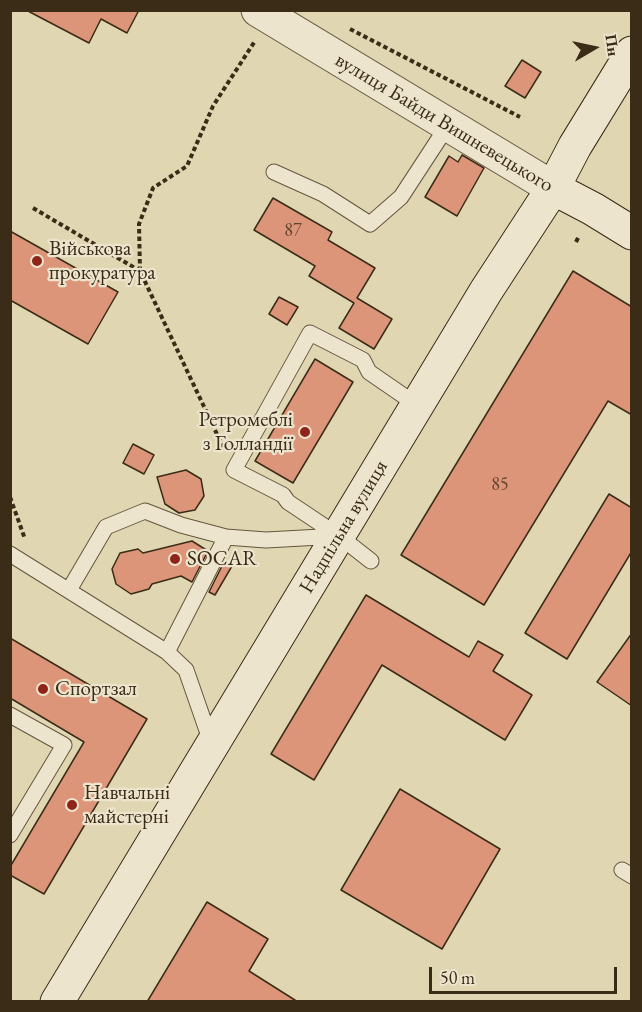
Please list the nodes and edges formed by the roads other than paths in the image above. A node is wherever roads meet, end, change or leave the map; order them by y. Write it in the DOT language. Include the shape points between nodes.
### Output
graph roads {
  1 [pos="264,14"];
  2 [pos="632,53"];
  3 [pos="448,125"];
  4 [pos="274,172"];
  5 [pos="553,188"];
  6 [pos="632,233"];
  7 [pos="417,405"];
  8 [pos="339,536"];
  9 [pos="226,537"];
  10 [pos="10,554"];
  11 [pos="371,561"];
  12 [pos="69,590"];
  13 [pos="167,652"];
  14 [pos="10,715"];
  15 [pos="212,745"];
  16 [pos="10,835"];
  17 [pos="57,1002"];
  1 -- 3 [label="main road, вулиця Байди Вишневецького"];
  2 -- 5 [label="main road, Надпільна вулиця"];
  3 -- 4 [label="lane" via="401,196 370,224 322,194"];
  3 -- 5 [label="main road, вулиця Байди Вишневецького"];
  5 -- 6 [label="main road, вулиця Байди Вишневецького"];
  5 -- 7 [label="main road, Надпільна вулиця"];
  7 -- 8 [label="main road, Надпільна вулиця"];
  7 -- 8 [label="lane" via="369,372 363,360 310,333 234,470 283,495"];
  8 -- 9 [label="lane" via="266,540"];
  8 -- 11 [label="lane"];
  8 -- 15 [label="main road, Надпільна вулиця"];
  9 -- 12 [label="lane" via="145,511 106,527"];
  9 -- 13 [label="lane"];
  10 -- 12 [label="lane"];
  12 -- 13 [label="lane"];
  13 -- 15 [label="lane" via="186,670"];
  14 -- 16 [label="lane" via="64,746"];
  15 -- 17 [label="main road, Надпільна вулиця"];
}
